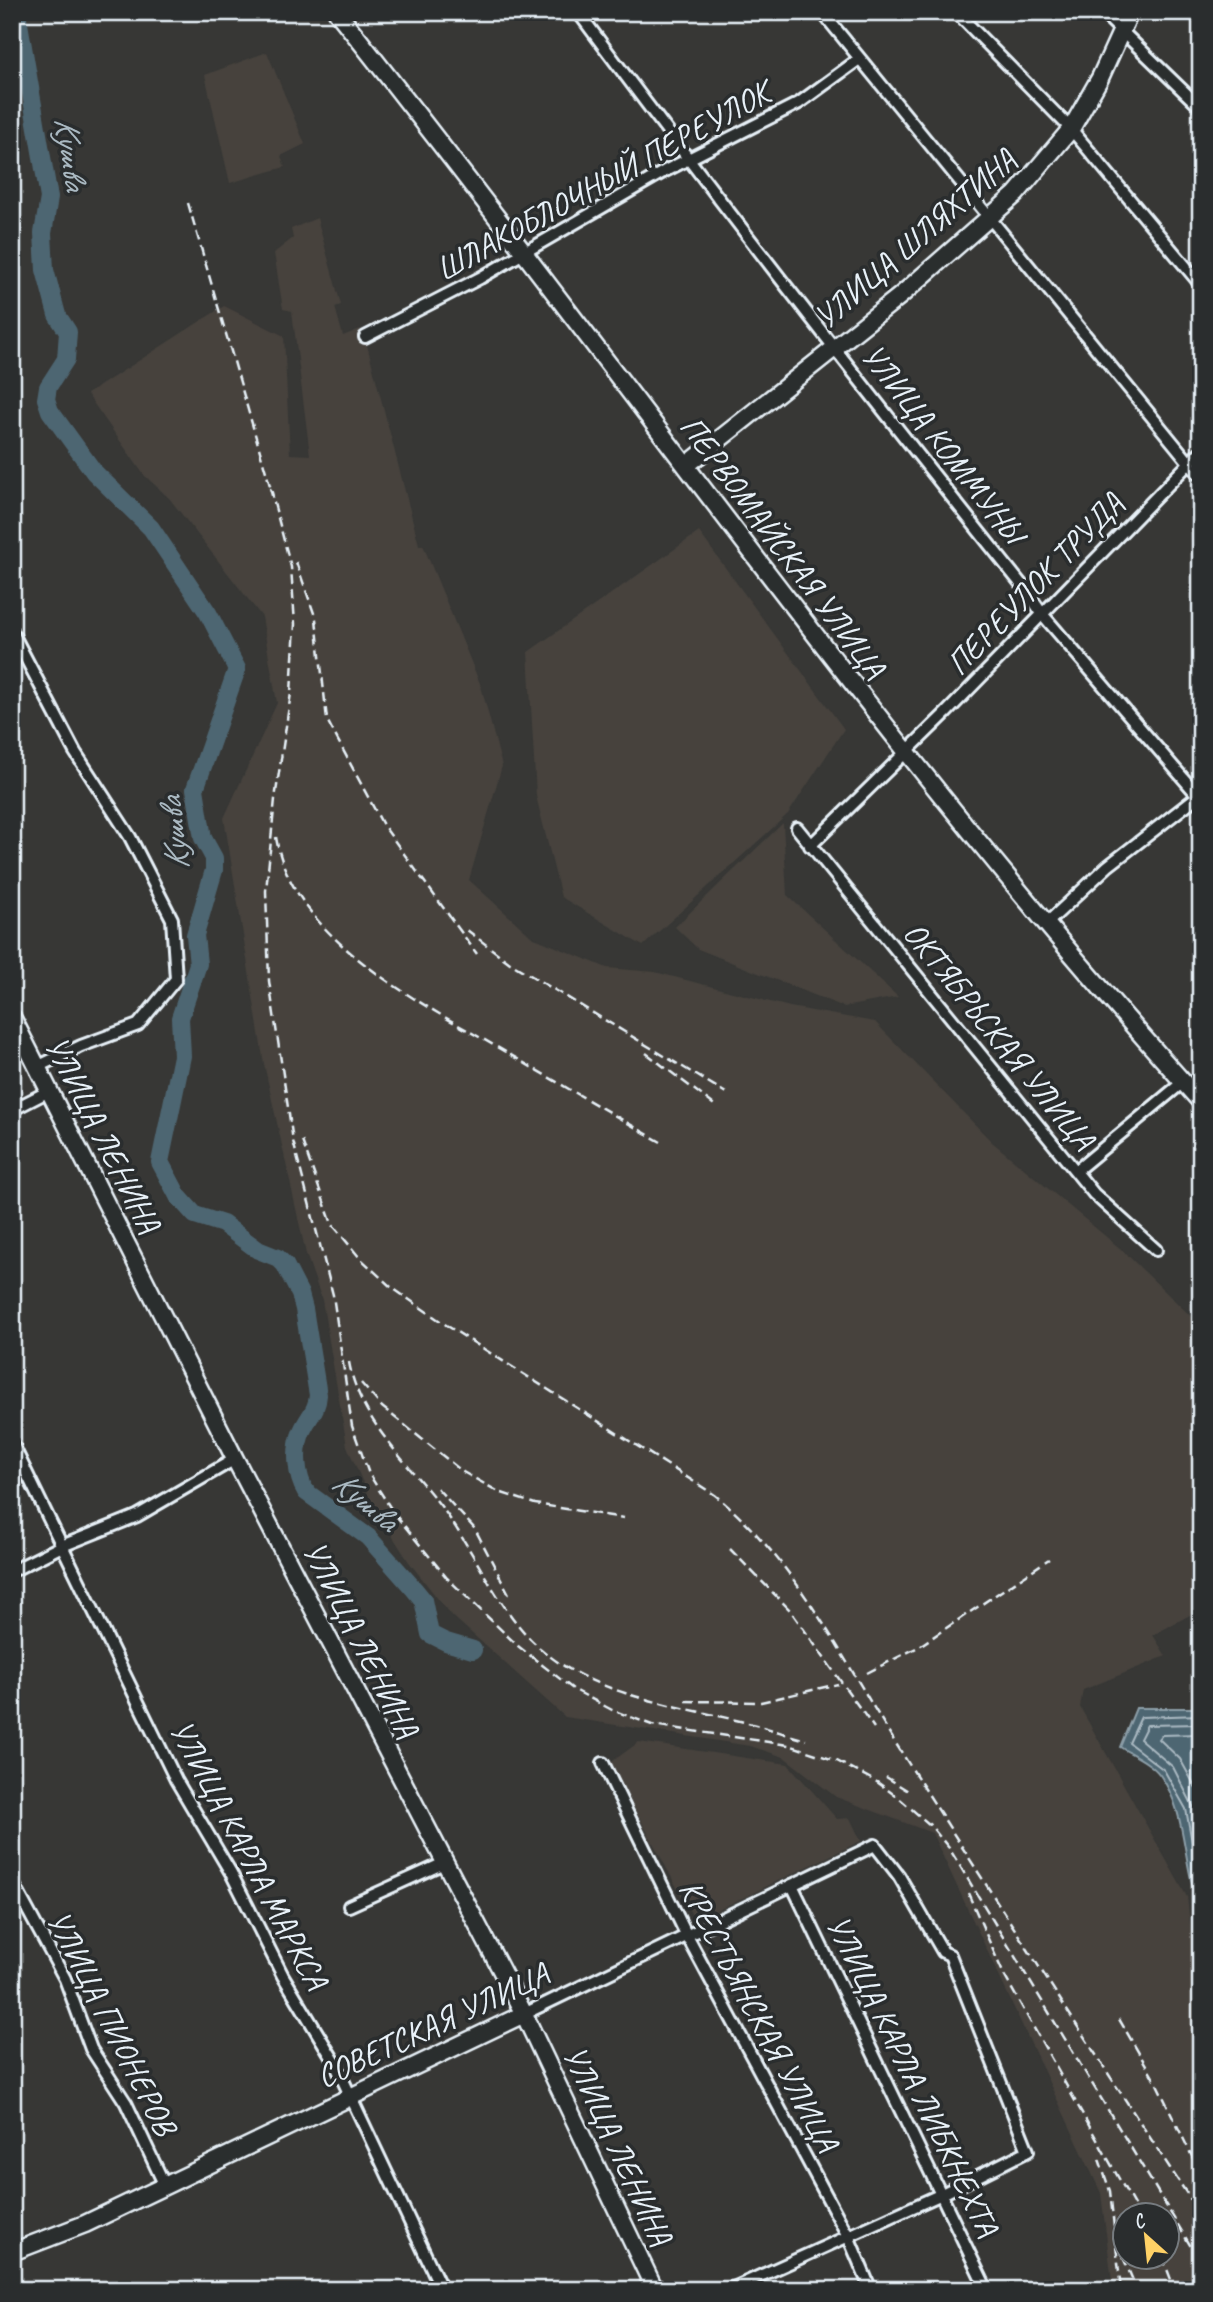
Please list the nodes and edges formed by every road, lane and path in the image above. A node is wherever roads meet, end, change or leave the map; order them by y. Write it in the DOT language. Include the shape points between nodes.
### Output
graph roads {
  1 [pos="337,12"];
  2 [pos="578,12"];
  3 [pos="822,12"];
  4 [pos="956,12"];
  5 [pos="1102,12"];
  6 [pos="1130,12"];
  7 [pos="1121,31"];
  8 [pos="858,60"];
  9 [pos="1201,108"];
  10 [pos="1071,129"];
  11 [pos="688,160"];
  12 [pos="991,218"];
  13 [pos="522,252"];
  14 [pos="1201,285"];
  15 [pos="365,337"];
  16 [pos="835,347"];
  17 [pos="1201,452"];
  18 [pos="1189,460"];
  19 [pos="687,465"];
  20 [pos="1201,477"];
  21 [pos="1043,615"];
  22 [pos="12,632"];
  23 [pos="905,751"];
  24 [pos="1199,797"];
  25 [pos="797,828"];
  26 [pos="810,845"];
  27 [pos="1046,924"];
  28 [pos="12,1017"];
  29 [pos="37,1067"];
  30 [pos="1183,1082"];
  31 [pos="49,1091"];
  32 [pos="1201,1102"];
  33 [pos="12,1110"];
  34 [pos="1077,1170"];
  35 [pos="1156,1250"];
  36 [pos="12,1443"];
  37 [pos="235,1459"];
  38 [pos="62,1546"];
  39 [pos="12,1571"];
  40 [pos="603,1763"];
  41 [pos="444,1863"];
  42 [pos="12,1881"];
  43 [pos="792,1885"];
  44 [pos="349,1906"];
  45 [pos="686,1934"];
  46 [pos="524,2014"];
  47 [pos="350,2096"];
  48 [pos="165,2186"];
  49 [pos="944,2193"];
  50 [pos="848,2236"];
  51 [pos="12,2252"];
  52 [pos="442,2290"];
  53 [pos="655,2290"];
  54 [pos="729,2290"];
  55 [pos="871,2290"];
  56 [pos="987,2290"];
  1 -- 13 [label="main road, ПЕРВОМАЙСКАЯ УЛИЦА"];
  2 -- 11 [label="street, УЛИЦА КОММУНЫ"];
  3 -- 8 [label="street"];
  4 -- 10 [label="street"];
  5 -- 7 [label="street"];
  6 -- 7 [label="main road, УЛИЦА ШЛЯХТИНА"];
  7 -- 9 [label="street"];
  7 -- 10 [label="main road, УЛИЦА ШЛЯХТИНА"];
  8 -- 11 [label="street, ШЛАКОБЛОЧНЫЙ ПЕРЕУЛОК" via="799,103"];
  8 -- 12 [label="street"];
  10 -- 12 [label="main road, УЛИЦА ШЛЯХТИНА"];
  10 -- 14 [label="street"];
  11 -- 13 [label="street, ШЛАКОБЛОЧНЫЙ ПЕРЕУЛОК"];
  11 -- 16 [label="street, УЛИЦА КОММУНЫ"];
  12 -- 16 [label="main road, УЛИЦА ШЛЯХТИНА"];
  12 -- 18 [label="street"];
  13 -- 15 [label="street, ШЛАКОБЛОЧНЫЙ ПЕРЕУЛОК"];
  13 -- 19 [label="main road, ПЕРВОМАЙСКАЯ УЛИЦА"];
  16 -- 19 [label="main road, УЛИЦА ШЛЯХТИНА"];
  16 -- 21 [label="street, УЛИЦА КОММУНЫ"];
  17 -- 18 [label="street, ПЕРЕУЛОК ТРУДА"];
  18 -- 20 [label="street"];
  18 -- 21 [label="street, ПЕРЕУЛОК ТРУДА"];
  19 -- 23 [label="main road, ПЕРВОМАЙСКАЯ УЛИЦА"];
  21 -- 23 [label="street, ПЕРЕУЛОК ТРУДА"];
  21 -- 24 [label="street, УЛИЦА КОММУНЫ"];
  22 -- 29 [label="street" via="172,919 176,979 138,1025"];
  23 -- 26 [label="street, ПЕРЕУЛОК ТРУДА"];
  23 -- 27 [label="main road, ПЕРВОМАЙСКАЯ УЛИЦА"];
  24 -- 27 [label="street" via="1108,866"];
  25 -- 26 [label="street, ОКТЯБРЬСКАЯ УЛИЦА"];
  26 -- 34 [label="street, ОКТЯБРЬСКАЯ УЛИЦА"];
  27 -- 30 [label="main road, ПЕРВОМАЙСКАЯ УЛИЦА"];
  28 -- 29 [label="main road, УЛИЦА ЛЕНИНА"];
  29 -- 31 [label="main road, УЛИЦА ЛЕНИНА"];
  30 -- 32 [label="main road, ПЕРВОМАЙСКАЯ УЛИЦА"];
  30 -- 34 [label="street"];
  31 -- 33 [label="street"];
  31 -- 37 [label="main road, УЛИЦА ЛЕНИНА"];
  34 -- 35 [label="street, ОКТЯБРЬСКАЯ УЛИЦА" via="1094,1194"];
  36 -- 38 [label="street, УЛИЦА КАРЛА МАРКСА"];
  37 -- 38 [label="street" via="137,1516"];
  37 -- 41 [label="main road, УЛИЦА ЛЕНИНА"];
  38 -- 39 [label="street"];
  38 -- 47 [label="street, УЛИЦА КАРЛА МАРКСА" via="176,1780"];
  40 -- 45 [label="street, КРЕСТЬЯНСКАЯ УЛИЦА"];
  41 -- 44 [label="street"];
  41 -- 46 [label="main road, УЛИЦА ЛЕНИНА"];
  42 -- 48 [label="street, УЛИЦА ПИОНЕРОВ" via="65,1979 91,2049 126,2103"];
  43 -- 45 [label="street, СОВЕТСКАЯ УЛИЦА"];
  43 -- 49 [label="street, УЛИЦА КАРЛА ЛИБКНЕХТА"];
  43 -- 49 [label="street, СОВЕТСКАЯ УЛИЦА" via="875,1845 899,1876 943,1952 950,1955 1028,2151"];
  45 -- 46 [label="street, СОВЕТСКАЯ УЛИЦА"];
  45 -- 50 [label="street, КРЕСТЬЯНСКАЯ УЛИЦА"];
  46 -- 47 [label="main road, СОВЕТСКАЯ УЛИЦА"];
  46 -- 53 [label="main road, УЛИЦА ЛЕНИНА"];
  47 -- 48 [label="main road, СОВЕТСКАЯ УЛИЦА"];
  47 -- 52 [label="street, УЛИЦА КАРЛА МАРКСА"];
  48 -- 51 [label="main road, СОВЕТСКАЯ УЛИЦА"];
  49 -- 50 [label="street"];
  49 -- 56 [label="street, УЛИЦА КАРЛА ЛИБКНЕХТА"];
  50 -- 54 [label="street"];
  50 -- 55 [label="street, КРЕСТЬЯНСКАЯ УЛИЦА"];
}
